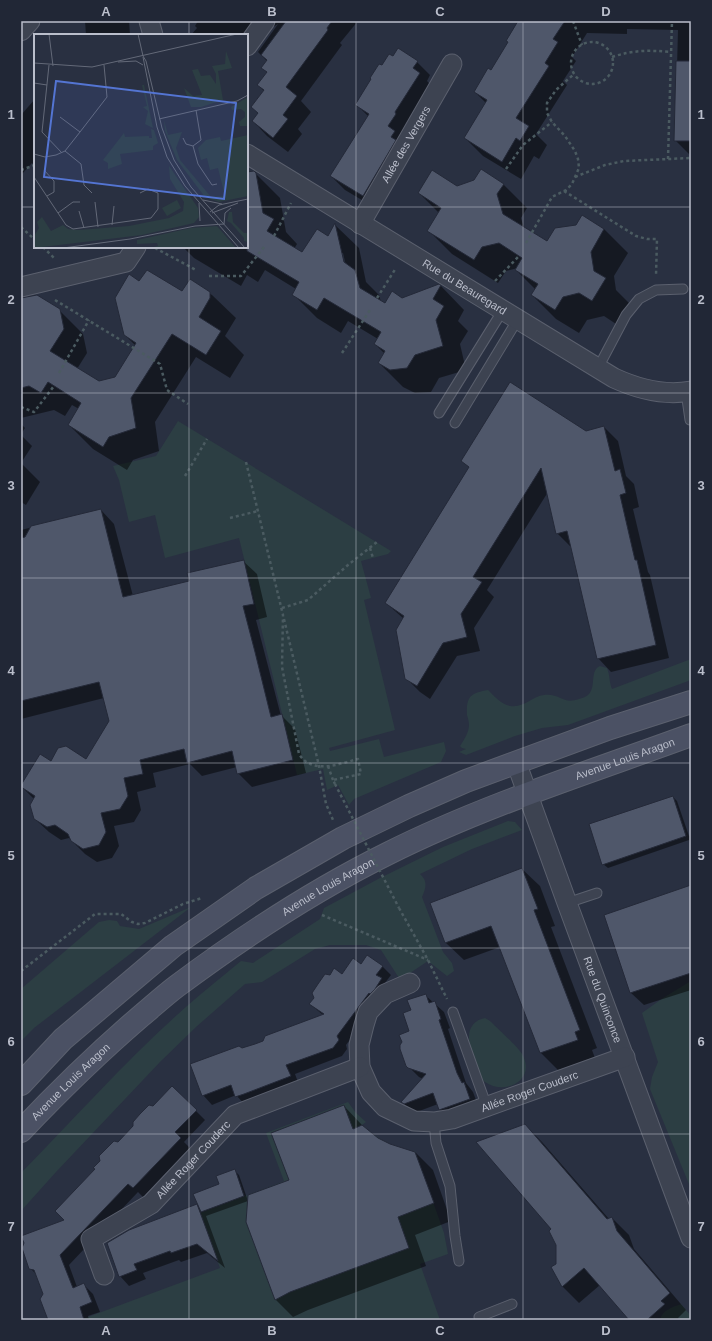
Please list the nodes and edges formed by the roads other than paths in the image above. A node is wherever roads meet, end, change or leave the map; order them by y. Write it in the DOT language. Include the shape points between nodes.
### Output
graph roads {
  1 [pos="30,21"];
  2 [pos="149,21"];
  3 [pos="265,21"];
  4 [pos="21,32"];
  5 [pos="153,34"];
  6 [pos="248,45"];
  7 [pos="452,64"];
  8 [pos="248,155"];
  9 [pos="360,224"];
  10 [pos="135,248"];
  11 [pos="21,287"];
  12 [pos="683,289"];
  13 [pos="510,314"];
  14 [pos="598,368"];
  15 [pos="689,392"];
  16 [pos="438,413"];
  17 [pos="690,420"];
  18 [pos="455,423"];
  19 [pos="691,702"];
  20 [pos="691,735"];
  21 [pos="516,762"];
  22 [pos="527,794"];
  23 [pos="597,893"];
  24 [pos="567,903"];
  25 [pos="410,983"];
  26 [pos="453,1012"];
  27 [pos="625,1057"];
  28 [pos="360,1067"];
  29 [pos="21,1084"];
  30 [pos="486,1107"];
  31 [pos="434,1122"];
  32 [pos="21,1131"];
  33 [pos="691,1238"];
  34 [pos="459,1261"];
  35 [pos="104,1275"];
  36 [pos="512,1304"];
  37 [pos="479,1317"];
  1 -- 4 [label="street"];
  2 -- 5 [label="street"];
  3 -- 6 [label="street"];
  7 -- 9 [label="street, Allée des Vergers"];
  8 -- 9 [label="street, Rue du Beauregard"];
  9 -- 13 [label="street, Rue du Beauregard"];
  10 -- 11 [label="street" via="126,262"];
  12 -- 14 [label="lane" via="656,290 639,299 626,315"];
  13 -- 14 [label="street, Rue du Beauregard"];
  13 -- 16 [label="lane"];
  13 -- 18 [label="lane"];
  14 -- 15 [label="street, Rue du Beauregard" via="640,389"];
  15 -- 17 [label="lane"];
  19 -- 21 [label="main road"];
  20 -- 22 [label="main road, Avenue Louis Aragon"];
  21 -- 22 [label="street, Rue du Quinconce"];
  21 -- 29 [label="main road" via="458,784 374,822 256,888 173,946 63,1039"];
  22 -- 24 [label="street, Rue du Quinconce"];
  22 -- 32 [label="main road, Avenue Louis Aragon" via="461,820 389,853 312,894 243,938 176,987 112,1041"];
  23 -- 24 [label="lane"];
  24 -- 27 [label="street, Rue du Quinconce"];
  25 -- 28 [label="street, Allée Roger Couderc" via="385,994 368,1012 359,1045"];
  26 -- 30 [label="lane"];
  27 -- 30 [label="street, Allée Roger Couderc"];
  27 -- 33 [label="street, Rue du Quinconce"];
  28 -- 31 [label="street, Allée Roger Couderc" via="371,1092 385,1107 414,1121"];
  28 -- 35 [label="street, Allée Roger Couderc" via="235,1115 151,1204 91,1238"];
  30 -- 31 [label="street, Allée Roger Couderc"];
  31 -- 34 [label="lane" via="436,1143 450,1186"];
  36 -- 37 [label="lane"];
}
